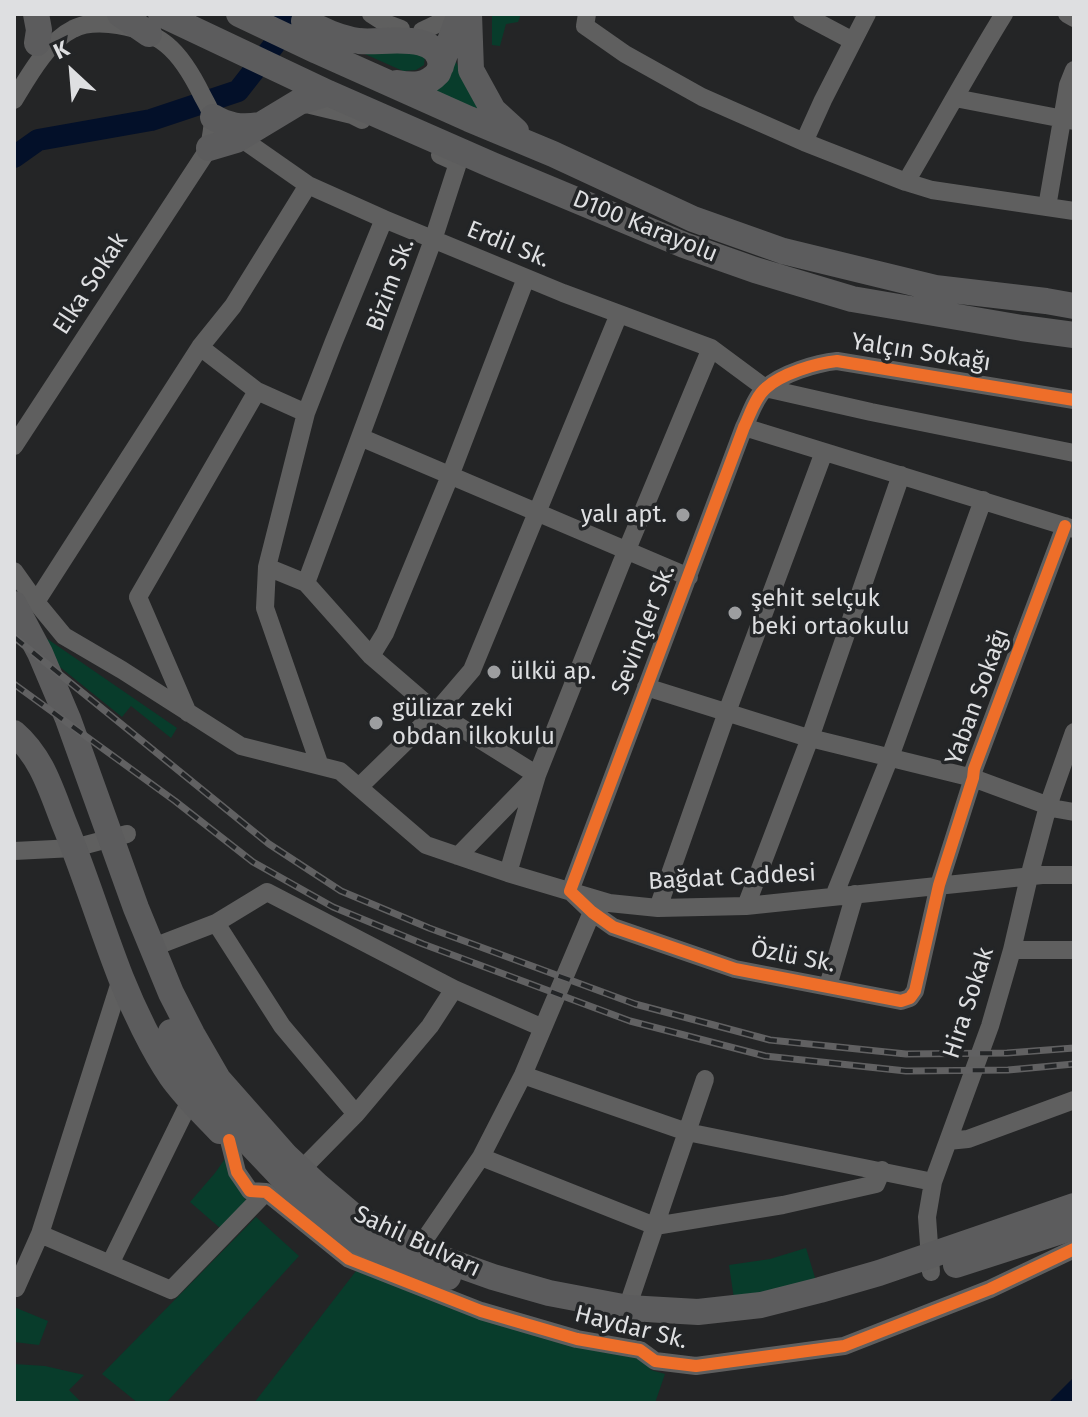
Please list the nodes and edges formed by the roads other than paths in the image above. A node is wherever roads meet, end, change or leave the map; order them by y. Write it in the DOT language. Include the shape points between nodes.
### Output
graph roads {
  1 [pos="24,14"];
  2 [pos="36,14"];
  3 [pos="120,14"];
  4 [pos="371,14"];
  5 [pos="452,14"];
  6 [pos="460,14"];
  7 [pos="469,14"];
  8 [pos="587,14"];
  9 [pos="802,14"];
  10 [pos="867,14"];
  11 [pos="1004,14"];
  12 [pos="1067,14"];
  13 [pos="241,15"];
  14 [pos="310,16"];
  15 [pos="1074,18"];
  16 [pos="155,24"];
  17 [pos="401,29"];
  18 [pos="422,31"];
  19 [pos="853,41"];
  20 [pos="37,43"];
  21 [pos="327,55"];
  22 [pos="446,55"];
  23 [pos="471,70"];
  24 [pos="1074,70"];
  25 [pos="25,82"];
  26 [pos="301,91"];
  27 [pos="955,98"];
  28 [pos="14,100"];
  29 [pos="213,117"];
  30 [pos="1068,120"];
  31 [pos="261,125"];
  32 [pos="236,140"];
  33 [pos="804,142"];
  34 [pos="209,148"];
  35 [pos="553,154"];
  36 [pos="906,182"];
  37 [pos="308,185"];
  38 [pos="1047,207"];
  39 [pos="1074,211"];
  40 [pos="384,219"];
  41 [pos="433,240"];
  42 [pos="526,278"];
  43 [pos="1074,306"];
  44 [pos="619,314"];
  45 [pos="1022,328"];
  46 [pos="1074,335"];
  47 [pos="1074,341"];
  48 [pos="200,347"];
  49 [pos="711,348"];
  50 [pos="765,388"];
  51 [pos="257,391"];
  52 [pos="1074,400"];
  53 [pos="306,413"];
  54 [pos="744,427"];
  55 [pos="360,437"];
  56 [pos="14,446"];
  57 [pos="824,452"];
  58 [pos="1074,453"];
  59 [pos="901,475"];
  60 [pos="450,476"];
  61 [pos="983,500"];
  62 [pos="538,513"];
  63 [pos="1069,527"];
  64 [pos="627,550"];
  65 [pos="267,567"];
  66 [pos="14,571"];
  67 [pos="689,577"];
  68 [pos="306,583"];
  69 [pos="25,603"];
  70 [pos="14,634"];
  71 [pos="371,656"];
  72 [pos="646,687"];
  73 [pos="436,712"];
  74 [pos="727,712"];
  75 [pos="188,713"];
  76 [pos="14,719"];
  77 [pos="1074,732"];
  78 [pos="14,733"];
  79 [pos="810,738"];
  80 [pos="890,757"];
  81 [pos="320,766"];
  82 [pos="537,775"];
  83 [pos="973,778"];
  84 [pos="359,787"];
  85 [pos="1048,806"];
  86 [pos="1074,812"];
  87 [pos="127,834"];
  88 [pos="74,848"];
  89 [pos="14,851"];
  90 [pos="458,856"];
  91 [pos="508,873"];
  92 [pos="1074,875"];
  93 [pos="1029,877"];
  94 [pos="939,885"];
  95 [pos="570,891"];
  96 [pos="855,894"];
  97 [pos="834,896"];
  98 [pos="746,906"];
  99 [pos="658,908"];
  100 [pos="592,912"];
  101 [pos="216,923"];
  102 [pos="164,943"];
  103 [pos="1012,950"];
  104 [pos="1074,950"];
  105 [pos="121,979"];
  106 [pos="828,986"];
  107 [pos="454,989"];
  108 [pos="543,1028"];
  109 [pos="197,1062"];
  110 [pos="523,1075"];
  111 [pos="705,1079"];
  112 [pos="191,1099"];
  113 [pos="1074,1100"];
  114 [pos="356,1114"];
  115 [pos="264,1130"];
  116 [pos="687,1132"];
  117 [pos="948,1141"];
  118 [pos="481,1157"];
  119 [pos="882,1170"];
  120 [pos="282,1178"];
  121 [pos="933,1182"];
  122 [pos="1074,1206"];
  123 [pos="655,1226"];
  124 [pos="1074,1227"];
  125 [pos="40,1234"];
  126 [pos="1074,1249"];
  127 [pos="414,1256"];
  128 [pos="110,1264"];
  129 [pos="931,1264"];
  130 [pos="16,1288"];
  131 [pos="625,1316"];
  1 -- 20 [label="street"];
  2 -- 20 [label="highway"];
  3 -- 16 [label="highway, D100 Karayolu"];
  4 -- 17 [label="street"];
  5 -- 18 [label="street"];
  6 -- 22 [label="highway"];
  7 -- 23 [label="highway"];
  8 -- 33 [label="street" via="585,26 625,54 702,97"];
  9 -- 19 [label="street"];
  10 -- 19 [label="street"];
  11 -- 27 [label="street"];
  12 -- 15 [label="street"];
  13 -- 21 [label="highway, D100 Karayolu"];
  14 -- 17 [label="street" via="358,28"];
  14 -- 22 [label="highway" via="324,31 347,39 422,42"];
  16 -- 25 [label="street" via="78,26 54,43"];
  16 -- 26 [label="highway, D100 Karayolu" via="238,50"];
  16 -- 29 [label="street" via="191,74"];
  17 -- 18 [label="street"];
  18 -- 22 [label="street" via="440,37"];
  19 -- 33 [label="street"];
  20 -- 25 [label="street"];
  21 -- 22 [label="highway" via="407,85 432,80"];
  21 -- 35 [label="highway, D100 Karayolu"];
  22 -- 23 [label="street" via="463,56"];
  23 -- 35 [label="highway" via="499,116"];
  24 -- 30 [label="street" via="1068,85"];
  25 -- 28 [label="street"];
  26 -- 31 [label="highway"];
  26 -- 41 [label="street, Bizim Sk." via="458,163"];
  26 -- 45 [label="highway, D100 Karayolu" via="328,93 684,245 755,270 852,299"];
  27 -- 30 [label="street"];
  27 -- 36 [label="street"];
  29 -- 31 [label="highway" via="225,124"];
  29 -- 34 [label="street"];
  30 -- 38 [label="street"];
  31 -- 32 [label="highway"];
  32 -- 34 [label="highway"];
  32 -- 37 [label="street, Erdil Sk."];
  33 -- 36 [label="street"];
  34 -- 56 [label="street, Elka Sokak"];
  35 -- 43 [label="highway, D100 Karayolu" via="693,219 783,251 935,288"];
  36 -- 38 [label="street"];
  37 -- 40 [label="street, Erdil Sk."];
  37 -- 48 [label="street" via="233,306"];
  38 -- 39 [label="street"];
  40 -- 41 [label="street, Erdil Sk."];
  40 -- 53 [label="street"];
  41 -- 42 [label="street, Erdil Sk."];
  41 -- 55 [label="street, Bizim Sk."];
  42 -- 44 [label="street, Erdil Sk."];
  42 -- 60 [label="street"];
  44 -- 49 [label="street, Erdil Sk."];
  44 -- 62 [label="street"];
  45 -- 46 [label="highway, D100 Karayolu"];
  45 -- 47 [label="highway"];
  48 -- 51 [label="street"];
  48 -- 69 [label="street"];
  49 -- 50 [label="street, Erdil Sk."];
  49 -- 64 [label="street"];
  50 -- 52 [label="street, Yalçın Sokağı" via="806,368 837,361"];
  50 -- 54 [label="street, Sevinçler Sk."];
  50 -- 58 [label="street"];
  51 -- 53 [label="street"];
  51 -- 75 [label="street" via="138,597"];
  53 -- 65 [label="street"];
  54 -- 57 [label="street"];
  54 -- 67 [label="street, Sevinçler Sk."];
  55 -- 60 [label="street"];
  55 -- 68 [label="street, Bizim Sk."];
  57 -- 59 [label="street"];
  57 -- 74 [label="street"];
  59 -- 61 [label="street"];
  59 -- 79 [label="street"];
  60 -- 62 [label="street"];
  60 -- 71 [label="street"];
  61 -- 63 [label="street"];
  61 -- 80 [label="street"];
  62 -- 64 [label="street"];
  62 -- 73 [label="street" via="472,670"];
  63 -- 83 [label="street, Yaban Sokağı"];
  64 -- 67 [label="street"];
  64 -- 82 [label="street"];
  65 -- 68 [label="street"];
  65 -- 81 [label="street" via="265,608"];
  66 -- 69 [label="street, Bağdat Caddesi"];
  67 -- 72 [label="street, Sevinçler Sk."];
  68 -- 71 [label="street"];
  69 -- 75 [label="street, Bağdat Caddesi" via="64,636"];
  69 -- 109 [label="highway, Sahil Bulvarı"];
  70 -- 109 [label="highway, Sahil Bulvarı" via="147,984"];
  71 -- 73 [label="street"];
  72 -- 74 [label="street"];
  72 -- 95 [label="street, Sevinçler Sk."];
  73 -- 82 [label="street"];
  73 -- 84 [label="street"];
  74 -- 79 [label="street"];
  74 -- 99 [label="street"];
  75 -- 81 [label="street, Bağdat Caddesi" via="241,746"];
  76 -- 87 [label="highway" via="116,807"];
  77 -- 85 [label="street, Hira Sokak"];
  78 -- 88 [label="highway" via="41,764"];
  79 -- 80 [label="street"];
  79 -- 98 [label="street"];
  80 -- 83 [label="street"];
  80 -- 97 [label="street"];
  81 -- 84 [label="street, Bağdat Caddesi" via="340,771"];
  82 -- 90 [label="street"];
  82 -- 91 [label="street"];
  83 -- 85 [label="street"];
  83 -- 94 [label="street, Yaban Sokağı"];
  84 -- 90 [label="street, Bağdat Caddesi" via="426,845"];
  85 -- 86 [label="street"];
  85 -- 93 [label="street, Hira Sokak"];
  87 -- 88 [label="street"];
  87 -- 102 [label="highway"];
  88 -- 89 [label="street"];
  88 -- 105 [label="highway"];
  90 -- 91 [label="street, Bağdat Caddesi"];
  91 -- 95 [label="street, Bağdat Caddesi"];
  92 -- 93 [label="street, Bağdat Caddesi"];
  93 -- 94 [label="street, Bağdat Caddesi"];
  93 -- 103 [label="street, Hira Sokak"];
  94 -- 96 [label="street, Bağdat Caddesi"];
  94 -- 106 [label="street, Özlü Sk." via="910,998 901,1001"];
  95 -- 99 [label="street, Bağdat Caddesi" via="609,903"];
  95 -- 100 [label="street, Özlü Sk."];
  96 -- 97 [label="street, Bağdat Caddesi"];
  96 -- 106 [label="street"];
  97 -- 98 [label="street, Bağdat Caddesi"];
  98 -- 99 [label="street, Bağdat Caddesi"];
  100 -- 106 [label="street, Özlü Sk." via="613,927 735,969"];
  100 -- 108 [label="street"];
  101 -- 102 [label="street"];
  101 -- 107 [label="street" via="267,892"];
  101 -- 114 [label="street" via="282,1026"];
  102 -- 115 [label="highway" via="194,1019"];
  103 -- 104 [label="street"];
  103 -- 117 [label="street, Hira Sokak"];
  105 -- 112 [label="highway" via="170,1075"];
  105 -- 125 [label="street"];
  107 -- 108 [label="street"];
  107 -- 114 [label="street"];
  108 -- 110 [label="street"];
  109 -- 115 [label="highway, Sahil Bulvarı"];
  109 -- 120 [label="highway, Sahil Bulvarı" via="239,1132"];
  110 -- 116 [label="street"];
  110 -- 118 [label="street"];
  111 -- 116 [label="street"];
  112 -- 120 [label="highway" via="248,1157"];
  112 -- 128 [label="street"];
  113 -- 117 [label="street" via="968,1139"];
  114 -- 120 [label="street"];
  115 -- 120 [label="highway, Sahil Bulvarı"];
  116 -- 119 [label="street"];
  116 -- 123 [label="street"];
  117 -- 121 [label="street, Hira Sokak"];
  118 -- 123 [label="street"];
  118 -- 127 [label="street"];
  119 -- 121 [label="street"];
  119 -- 123 [label="street" via="876,1184"];
  120 -- 126 [label="street, Haydar Sk." via="349,1259 481,1311 577,1339 640,1350 655,1361 696,1366 844,1346 990,1289"];
  120 -- 127 [label="highway, Sahil Bulvarı" via="313,1210 352,1237"];
  120 -- 128 [label="street" via="171,1290"];
  121 -- 129 [label="street, Hira Sokak" via="927,1217"];
  122 -- 129 [label="highway, Sahil Bulvarı"];
  123 -- 131 [label="street"];
  124 -- 129 [label="highway, Sahil Bulvarı"];
  125 -- 128 [label="street"];
  125 -- 130 [label="street"];
  127 -- 131 [label="highway, Sahil Bulvarı" via="583,1319"];
  129 -- 131 [label="highway, Sahil Bulvarı" via="810,1307 743,1324 695,1329"];
}
